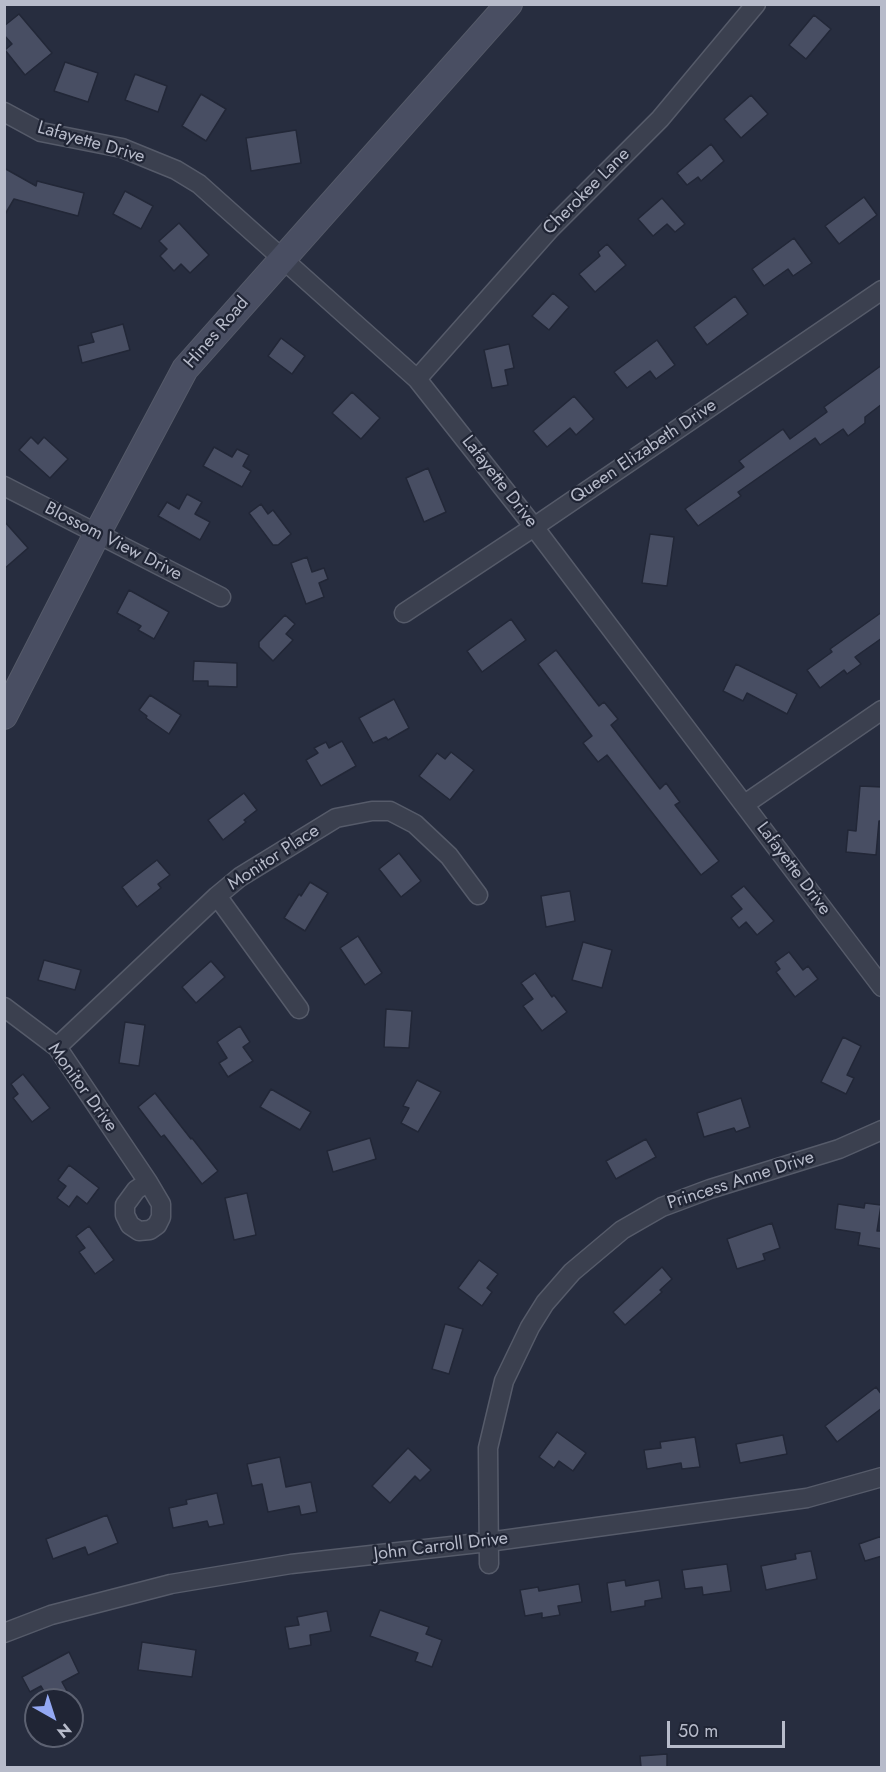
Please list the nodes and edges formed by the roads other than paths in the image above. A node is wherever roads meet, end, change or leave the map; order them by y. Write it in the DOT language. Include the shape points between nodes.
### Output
graph roads {
  1 [pos="509,4"];
  2 [pos="756,4"];
  3 [pos="4,112"];
  4 [pos="282,259"];
  5 [pos="882,290"];
  6 [pos="417,379"];
  7 [pos="4,486"];
  8 [pos="534,527"];
  9 [pos="97,534"];
  10 [pos="221,597"];
  11 [pos="404,613"];
  12 [pos="882,710"];
  13 [pos="4,716"];
  14 [pos="745,804"];
  15 [pos="478,895"];
  16 [pos="217,896"];
  17 [pos="882,987"];
  18 [pos="4,1007"];
  19 [pos="299,1009"];
  20 [pos="57,1047"];
  21 [pos="882,1130"];
  22 [pos="148,1182"];
  23 [pos="882,1477"];
  24 [pos="488,1542"];
  25 [pos="489,1564"];
  26 [pos="4,1633"];
  1 -- 4 [label="street, Hines Road"];
  2 -- 6 [label="street, Cherokee Lane" via="660,119 550,229"];
  3 -- 4 [label="street, Lafayette Drive" via="41,132 122,148 176,170 199,184"];
  4 -- 6 [label="street, Lafayette Drive"];
  4 -- 9 [label="street, Hines Road" via="185,369"];
  5 -- 8 [label="street, Queen Elizabeth Drive"];
  6 -- 8 [label="street, Lafayette Drive"];
  7 -- 9 [label="street, Blossom View Drive"];
  8 -- 11 [label="street, Queen Elizabeth Drive"];
  8 -- 14 [label="street, Lafayette Drive"];
  9 -- 10 [label="street, Blossom View Drive"];
  9 -- 13 [label="street, Hines Road"];
  12 -- 14 [label="street"];
  14 -- 17 [label="street, Lafayette Drive"];
  15 -- 16 [label="street, Monitor Place" via="449,856 415,824 390,811 372,811 336,818 240,877"];
  16 -- 19 [label="street"];
  16 -- 20 [label="street, Monitor Place"];
  18 -- 20 [label="street, Monitor Drive"];
  20 -- 22 [label="street, Monitor Drive"];
  21 -- 24 [label="street, Princess Anne Drive" via="838,1149 662,1208 622,1230 572,1272 530,1327 504,1381 488,1448"];
  23 -- 24 [label="street, John Carroll Drive" via="807,1498"];
  24 -- 25 [label="street, Princess Anne Drive"];
  24 -- 26 [label="street, John Carroll Drive" via="291,1564 171,1584 51,1615"];
}
